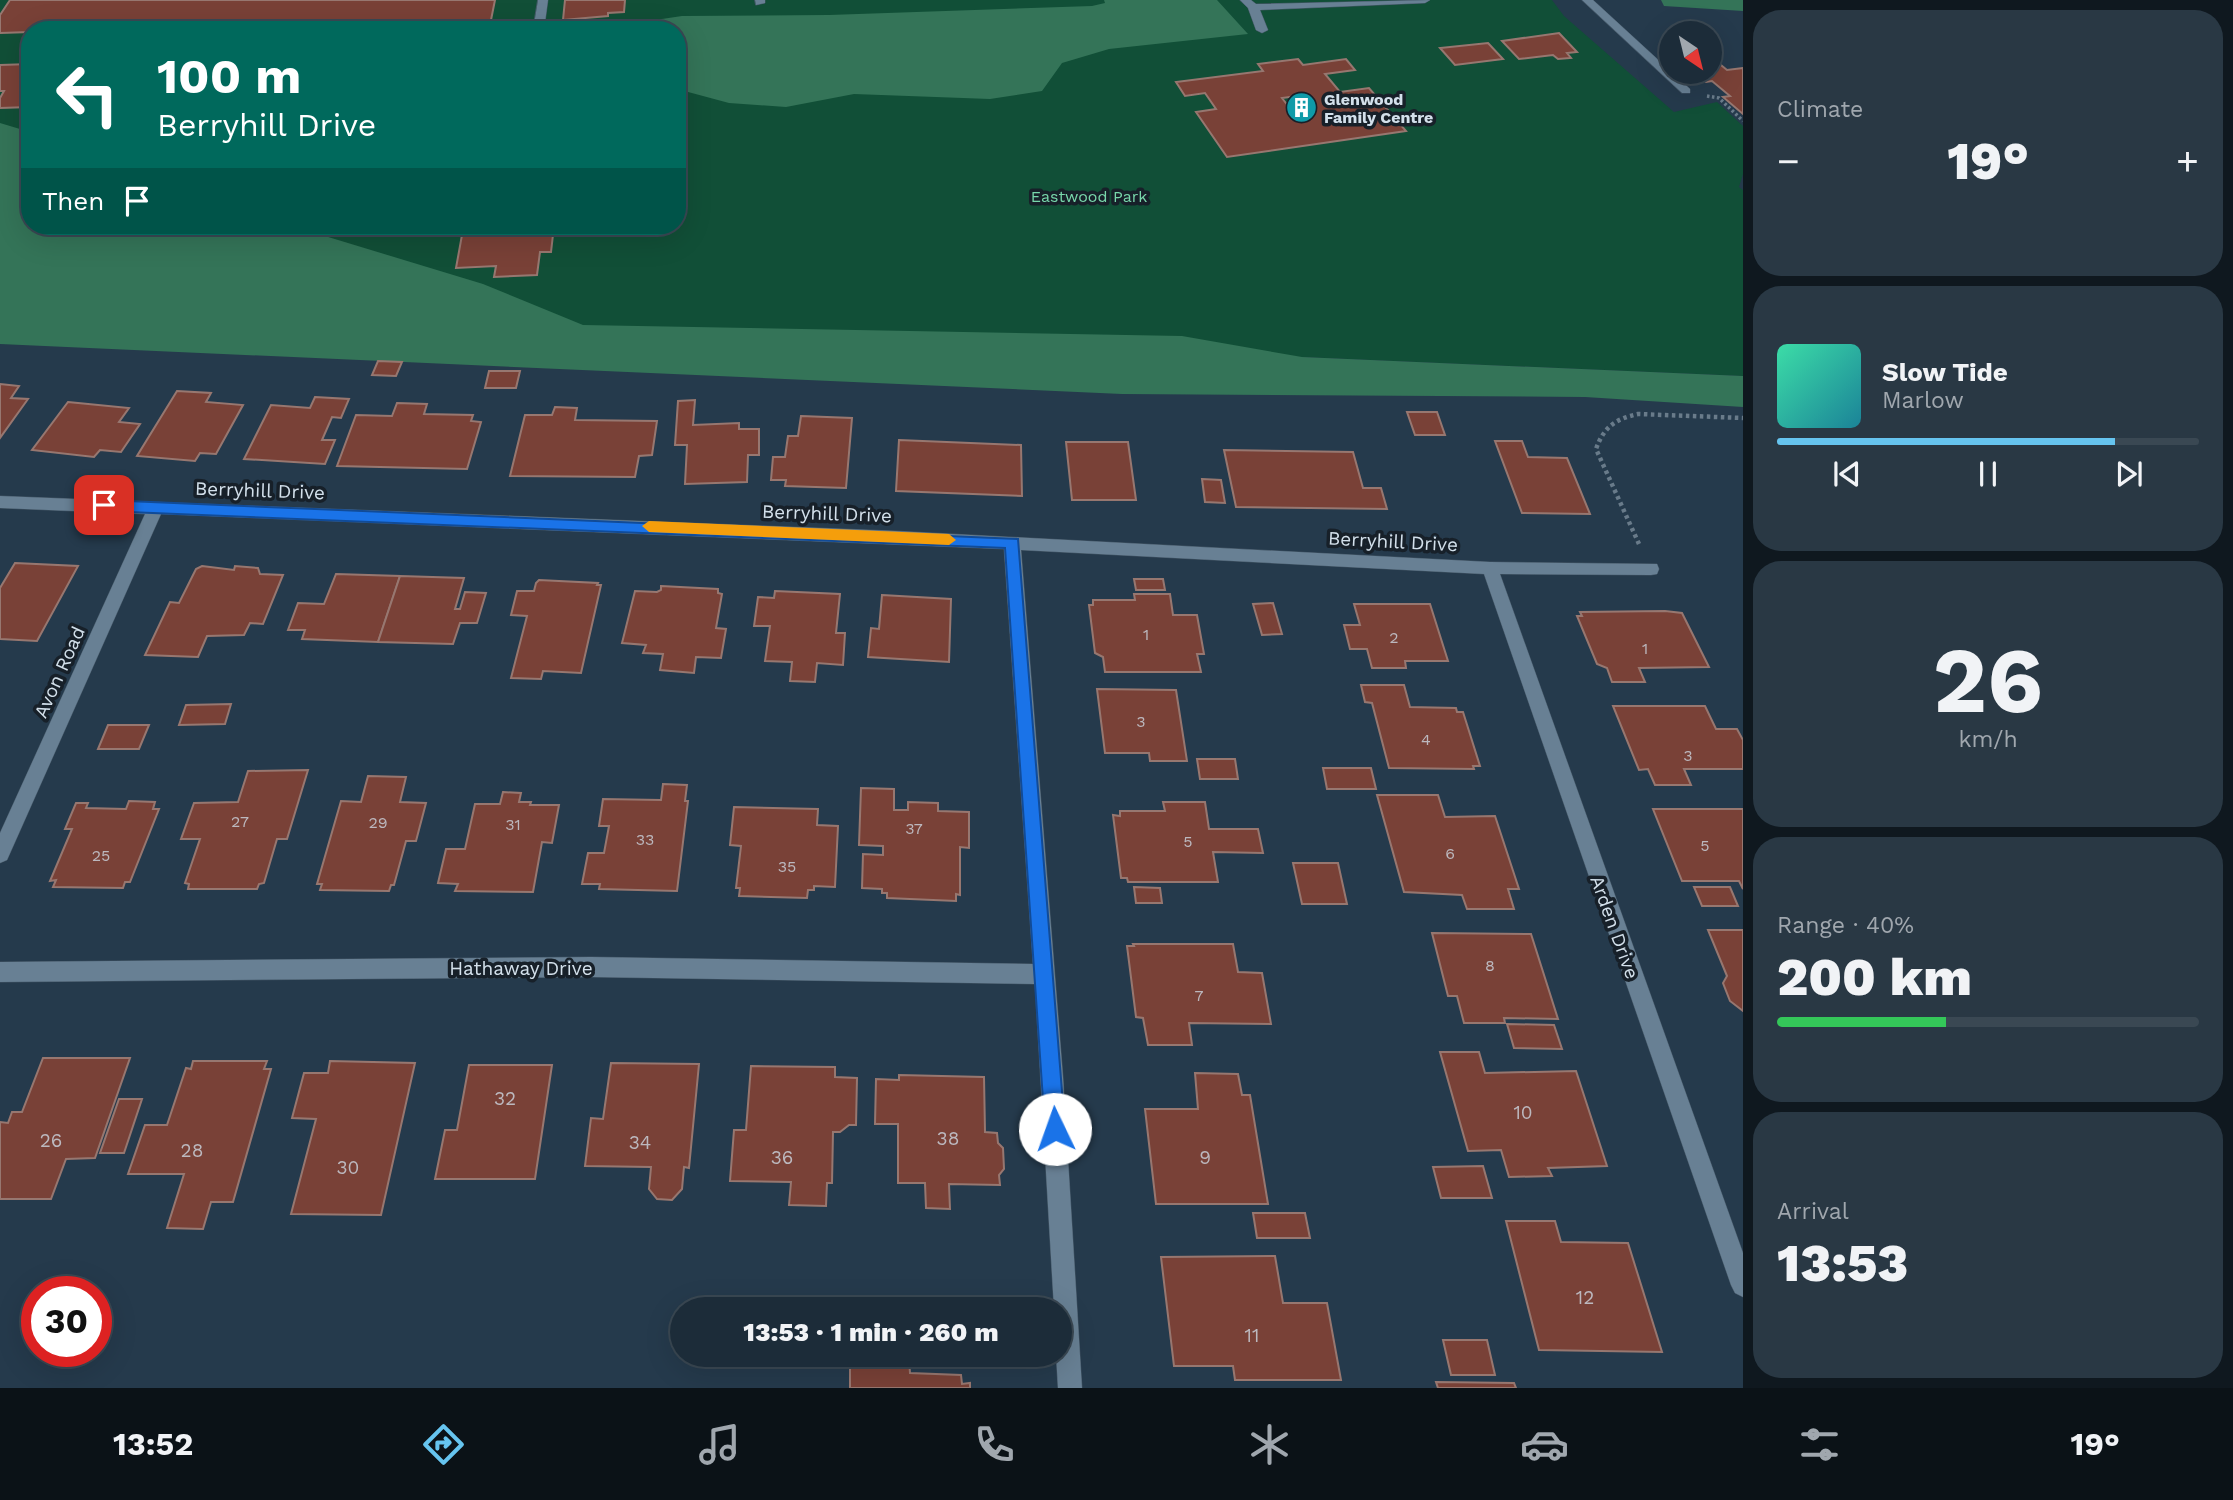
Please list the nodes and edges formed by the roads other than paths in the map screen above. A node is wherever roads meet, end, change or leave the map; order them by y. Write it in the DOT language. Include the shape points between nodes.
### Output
graph roads {
  1 [pos="543,0"];
  2 [pos="1425,0"];
  3 [pos="1587,0"];
  4 [pos="1249,3"];
  5 [pos="540,21"];
  6 [pos="1262,30"];
  7 [pos="1686,92"];
  8 [pos="0,502"];
  9 [pos="156,507"];
  10 [pos="1012,543"];
  11 [pos="1490,568"];
  12 [pos="1651,569"];
  13 [pos="0,854"];
  14 [pos="0,972"];
  15 [pos="1043,974"];
  16 [pos="1743,1285"];
  17 [pos="1070,1388"];
  1 -- 5 [label="street"];
  2 -- 4 [label="street"];
  3 -- 7 [label="street"];
  4 -- 6 [label="street"];
  8 -- 9 [label="street, Berryhill Drive"];
  9 -- 10 [label="street, Berryhill Drive"];
  9 -- 13 [label="street, Avon Road"];
  10 -- 11 [label="street, Berryhill Drive"];
  10 -- 15 [label="street"];
  11 -- 12 [label="street, Berryhill Drive"];
  11 -- 16 [label="street, Arden Drive"];
  14 -- 15 [label="street, Hathaway Drive" via="591,967"];
  15 -- 17 [label="street"];
}
